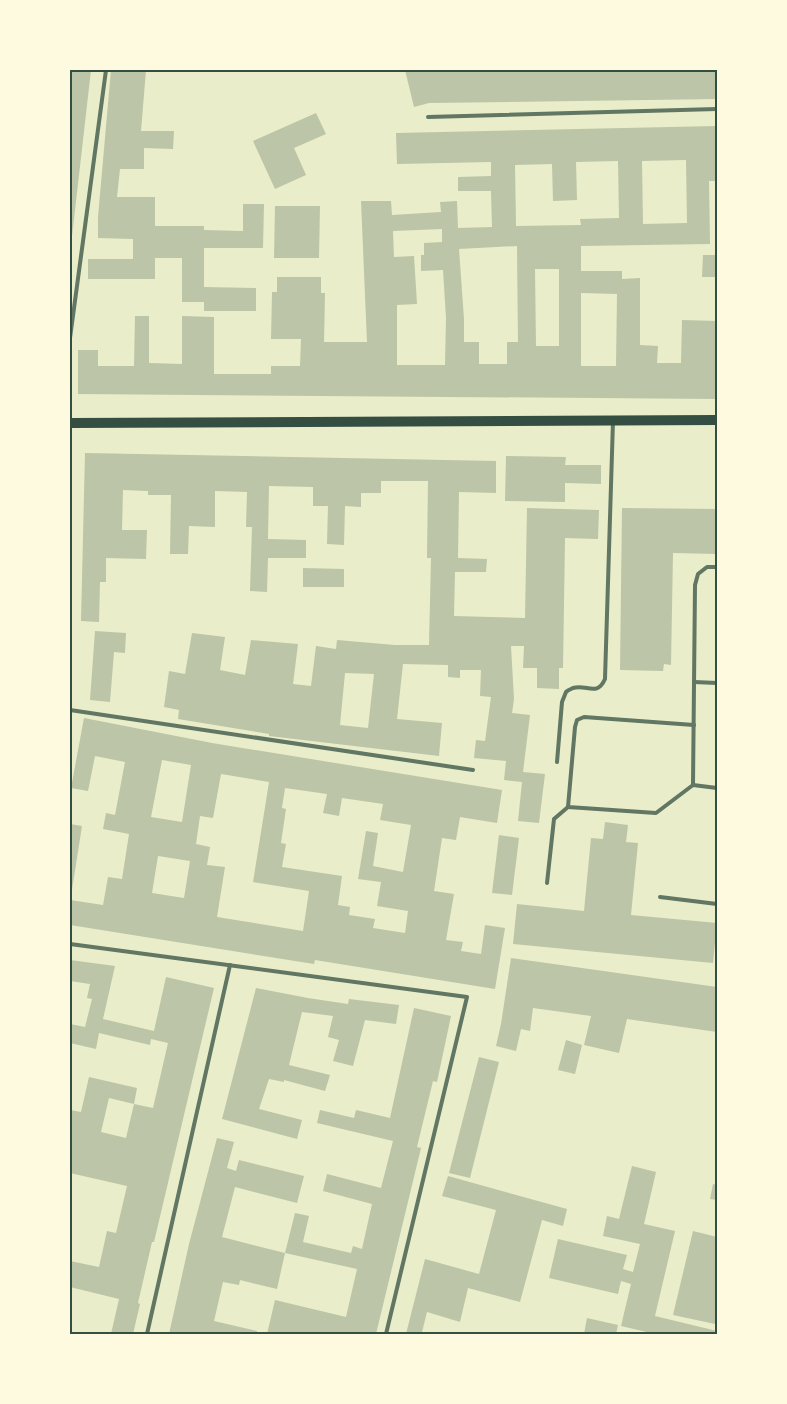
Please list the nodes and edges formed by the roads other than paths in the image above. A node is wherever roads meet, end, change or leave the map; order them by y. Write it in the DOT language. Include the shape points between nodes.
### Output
graph roads {
  1 [pos="106,70"];
  2 [pos="717,109"];
  3 [pos="428,117"];
  4 [pos="70,338"];
  5 [pos="613,419"];
  6 [pos="717,420"];
  7 [pos="70,423"];
  8 [pos="717,568"];
  9 [pos="694,682"];
  10 [pos="717,683"];
  11 [pos="70,710"];
  12 [pos="694,725"];
  13 [pos="557,762"];
  14 [pos="472,770"];
  15 [pos="693,785"];
  16 [pos="717,788"];
  17 [pos="568,807"];
  18 [pos="548,883"];
  19 [pos="660,897"];
  20 [pos="717,904"];
  21 [pos="70,944"];
  22 [pos="230,965"];
  23 [pos="147,1334"];
  24 [pos="386,1334"];
  1 -- 4 [label="lane"];
  2 -- 3 [label="lane"];
  5 -- 6 [label="main road"];
  5 -- 7 [label="main road"];
  5 -- 13 [label="lane" via="605,679 596,689 574,688 566,692 562,702"];
  8 -- 9 [label="lane" via="707,567 698,574 695,585"];
  9 -- 10 [label="lane"];
  9 -- 12 [label="lane"];
  11 -- 14 [label="lane"];
  12 -- 15 [label="lane"];
  12 -- 17 [label="lane" via="584,716 577,720"];
  15 -- 16 [label="lane"];
  15 -- 17 [label="lane" via="656,813"];
  17 -- 18 [label="lane" via="554,819"];
  19 -- 20 [label="lane"];
  21 -- 22 [label="lane"];
  22 -- 23 [label="lane"];
  22 -- 24 [label="lane" via="468,997"];
}
